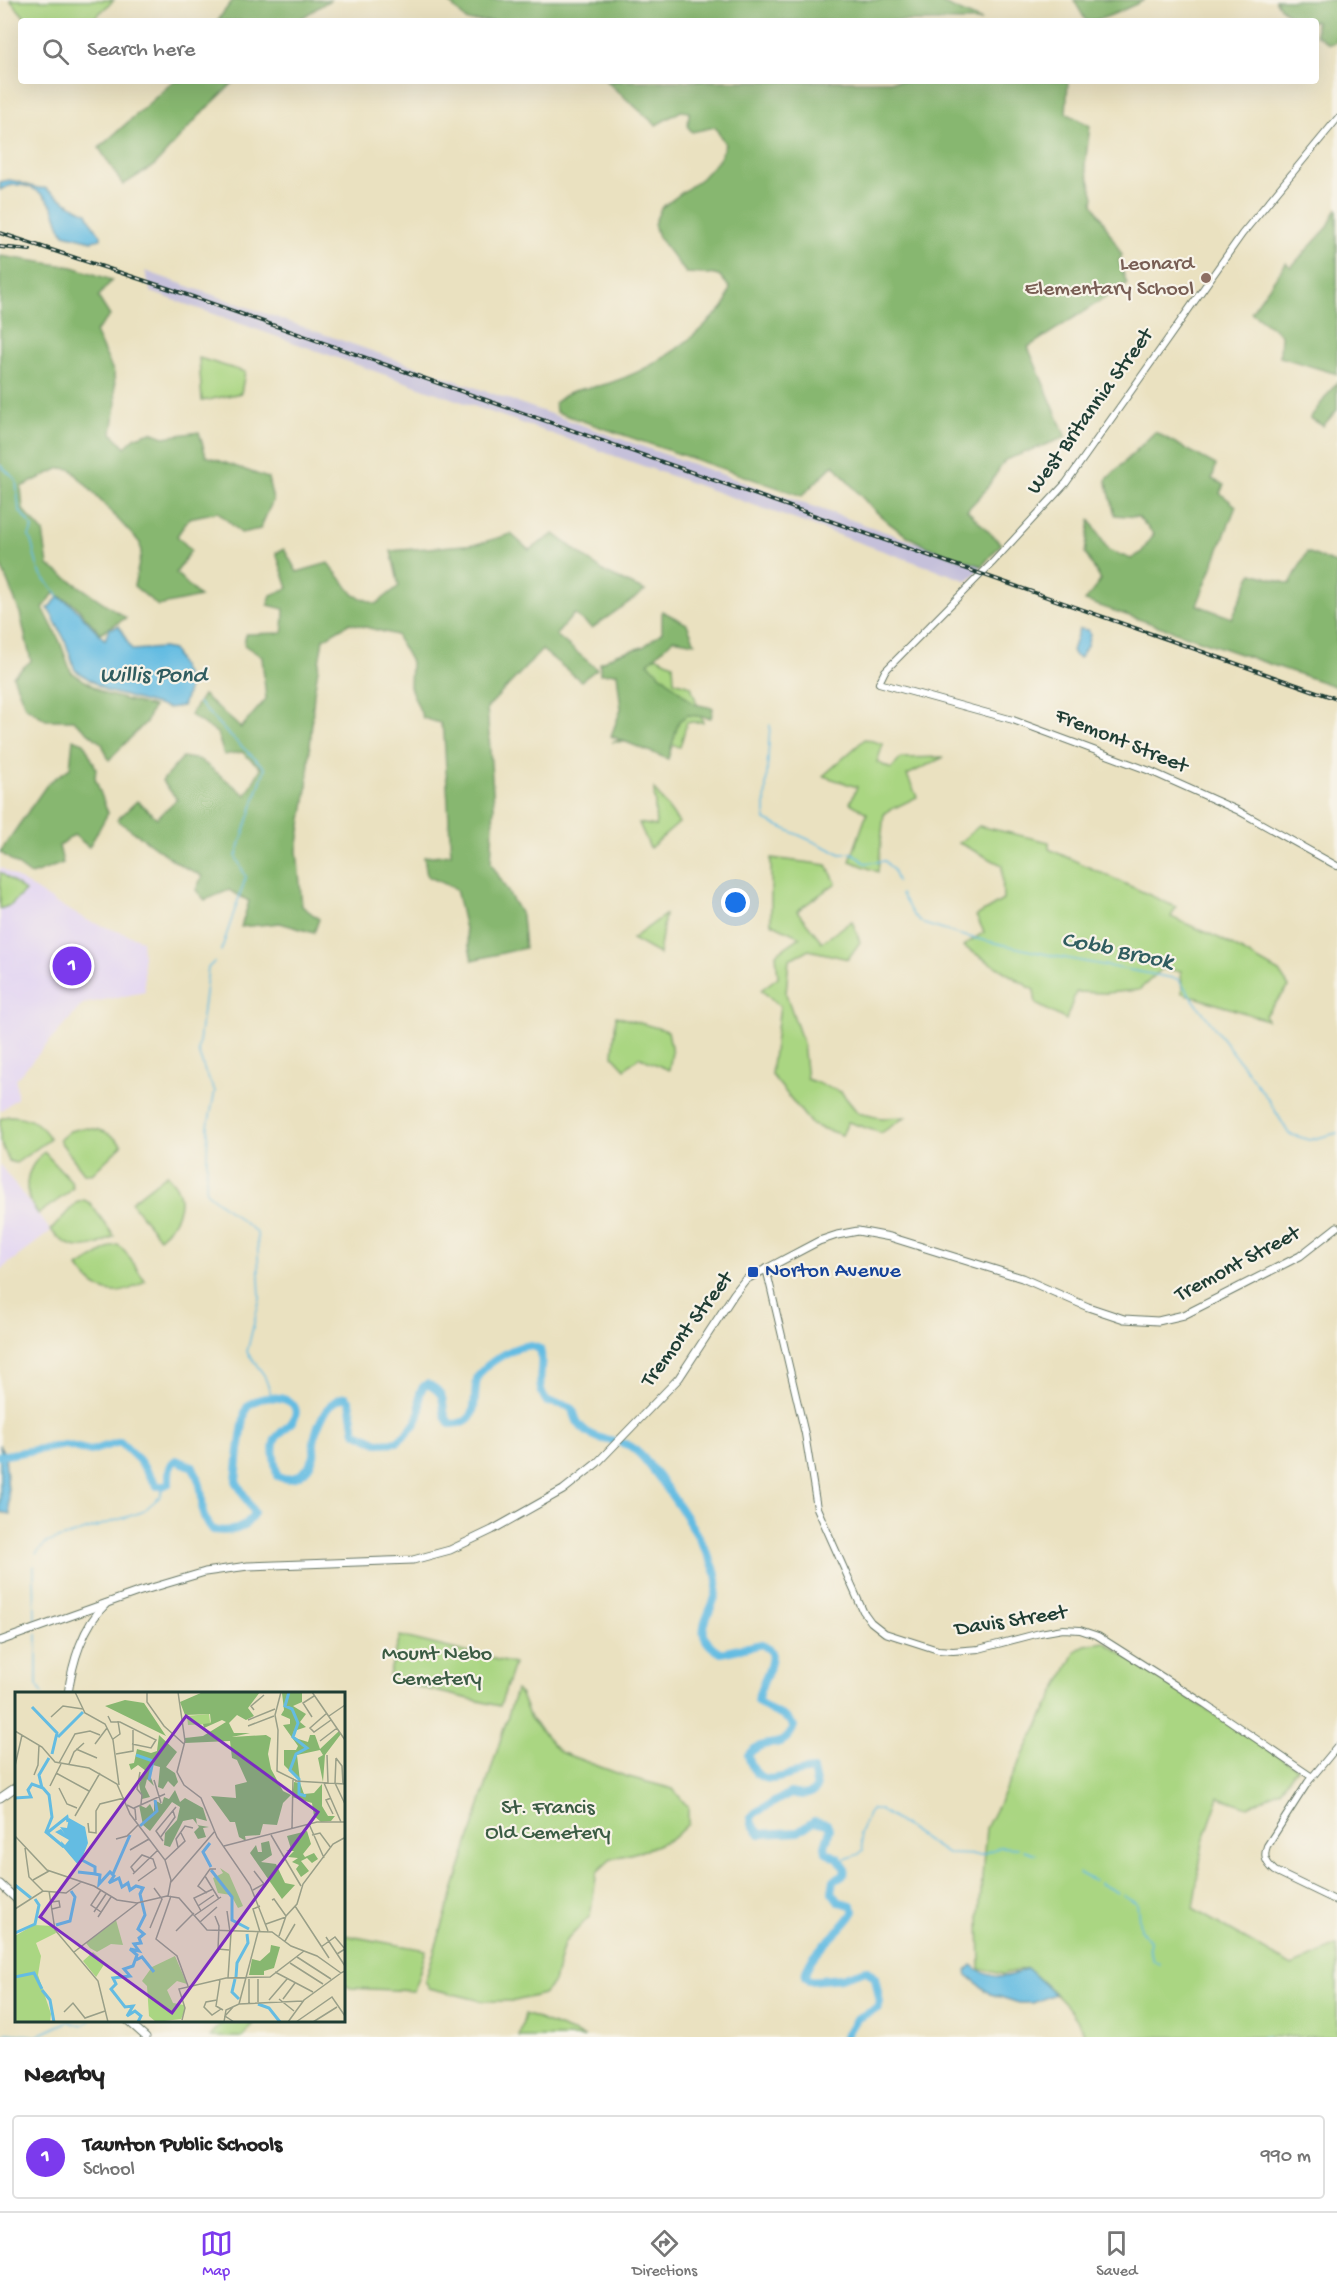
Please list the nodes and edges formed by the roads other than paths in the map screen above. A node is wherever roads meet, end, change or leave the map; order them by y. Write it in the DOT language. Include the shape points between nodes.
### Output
graph roads {
  1 [pos="1337,119"];
  2 [pos="879,683"];
  3 [pos="1337,866"];
  4 [pos="1337,1227"];
  5 [pos="766,1268"];
  6 [pos="109,1602"];
  7 [pos="0,1641"];
  8 [pos="68,1692"];
  9 [pos="1337,1747"];
  10 [pos="1312,1777"];
  11 [pos="15,1788"];
  12 [pos="0,1798"];
  13 [pos="0,1884"];
  14 [pos="15,1898"];
  15 [pos="1337,1901"];
  16 [pos="129,2022"];
  17 [pos="146,2037"];
  1 -- 2 [label="street, West Britannia Street" via="1242,234 1066,483 885,671"];
  2 -- 3 [label="street, Fremont Street" via="1013,720 1133,764 1237,810"];
  4 -- 5 [label="main road, Tremont Street" via="1289,1262 1184,1315 1158,1321 1114,1316 1022,1278 871,1233 831,1237"];
  5 -- 6 [label="main road, Tremont Street" via="739,1286 682,1375 609,1451 574,1483 483,1535 435,1555 397,1562 221,1569"];
  5 -- 10 [label="street, Davis Street" via="805,1434 818,1512 863,1611 875,1627 938,1650 961,1652 1063,1629 1098,1636"];
  6 -- 7 [label="main road, Tremont Street"];
  6 -- 8 [label="main road" via="87,1629"];
  9 -- 10 [label="street"];
  10 -- 15 [label="street" via="1267,1846 1265,1858 1275,1871"];
  11 -- 12 [label="main road"];
  13 -- 14 [label="main road"];
  16 -- 17 [label="main road"];
}
